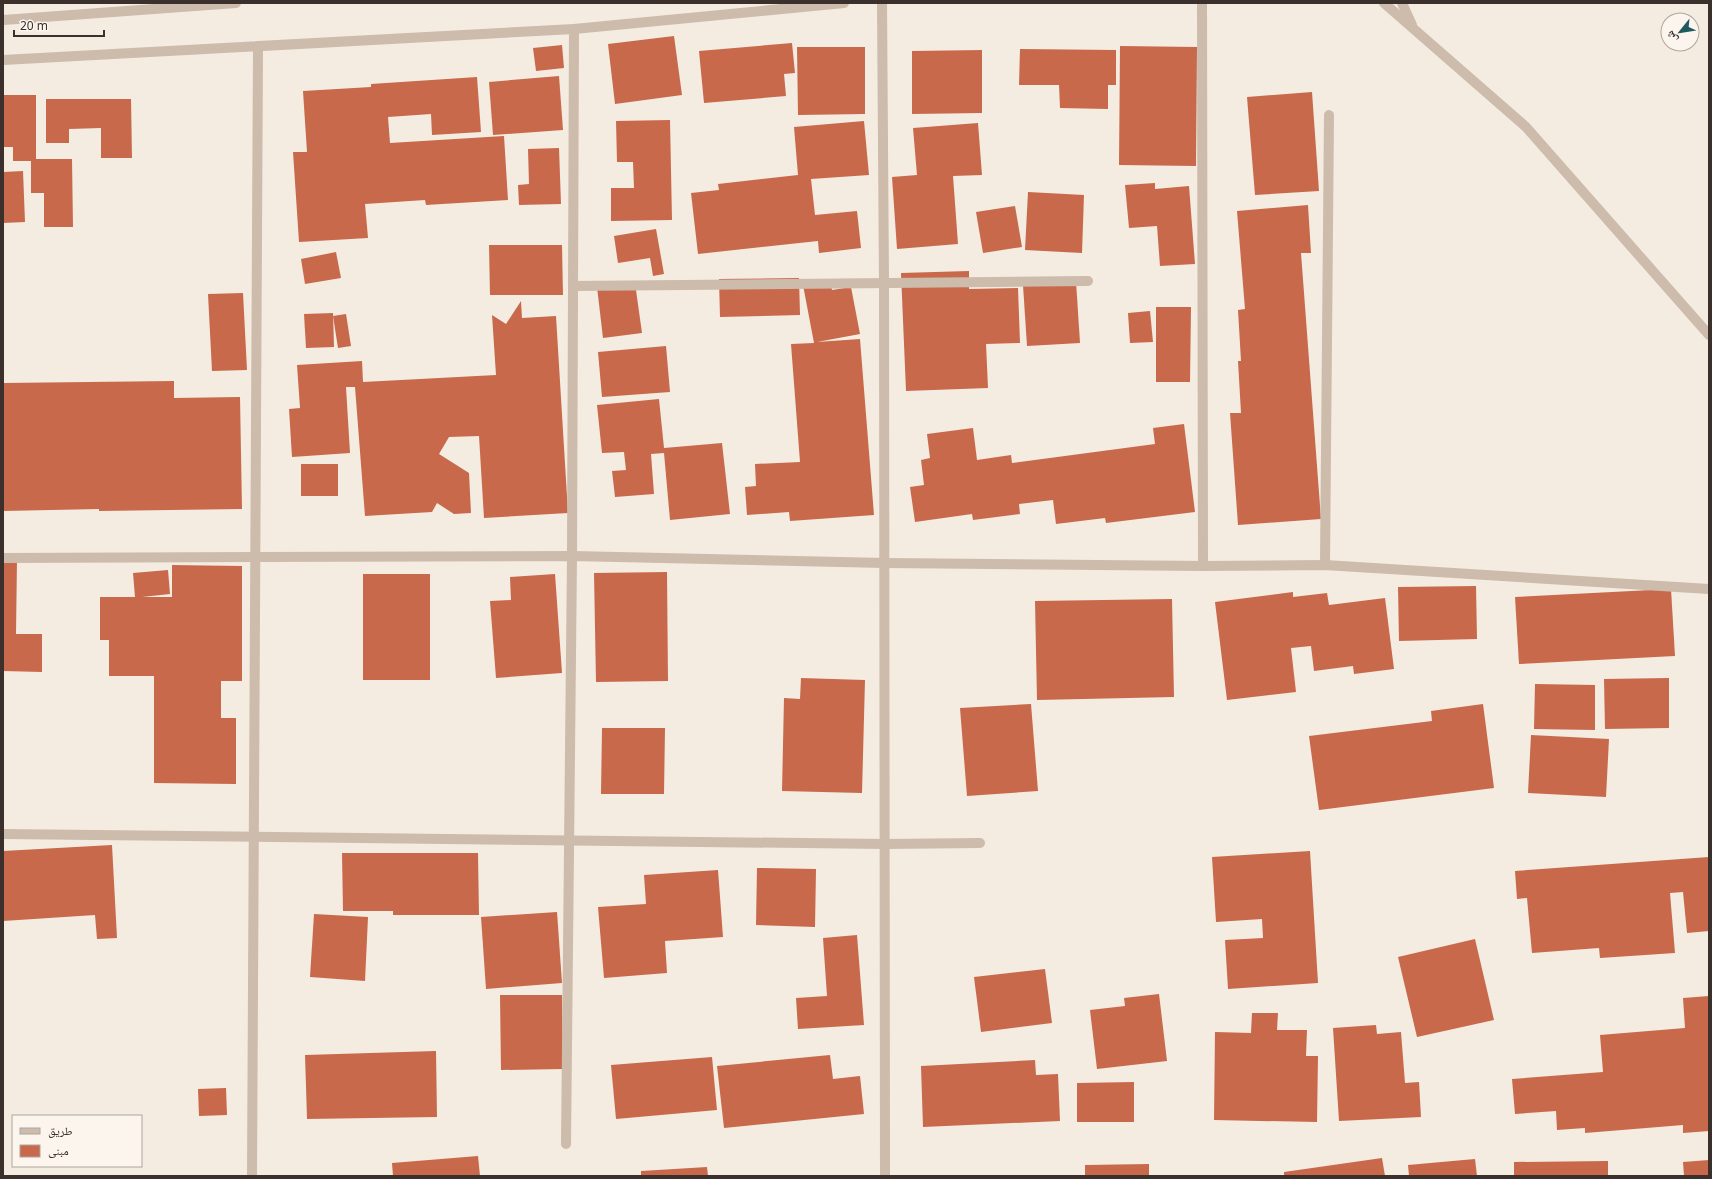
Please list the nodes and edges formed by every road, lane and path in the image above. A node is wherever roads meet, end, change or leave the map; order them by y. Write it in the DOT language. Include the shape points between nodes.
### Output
graph roads {
  1 [pos="236,3"];
  2 [pos="844,3"];
  3 [pos="882,3"];
  4 [pos="1202,3"];
  5 [pos="1384,3"];
  6 [pos="1402,3"];
  7 [pos="3,20"];
  8 [pos="574,29"];
  9 [pos="1413,29"];
  10 [pos="258,47"];
  11 [pos="3,60"];
  12 [pos="1330,115"];
  13 [pos="1088,281"];
  14 [pos="884,283"];
  15 [pos="574,286"];
  16 [pos="1709,335"];
  17 [pos="572,556"];
  18 [pos="254,557"];
  19 [pos="3,558"];
  20 [pos="884,563"];
  21 [pos="1325,565"];
  22 [pos="1203,566"];
  23 [pos="1709,589"];
  24 [pos="3,834"];
  25 [pos="253,836"];
  26 [pos="569,840"];
  27 [pos="980,843"];
  28 [pos="885,844"];
  29 [pos="566,1144"];
  30 [pos="252,1176"];
  31 [pos="885,1176"];
  1 -- 7 [label="street"];
  2 -- 8 [label="street"];
  3 -- 14 [label="street"];
  4 -- 22 [label="street"];
  5 -- 9 [label="street"];
  6 -- 9 [label="street"];
  8 -- 10 [label="street"];
  8 -- 15 [label="street"];
  9 -- 16 [label="street" via="1526,127"];
  10 -- 11 [label="street"];
  10 -- 18 [label="street"];
  12 -- 21 [label="street"];
  13 -- 14 [label="street"];
  14 -- 15 [label="street"];
  14 -- 20 [label="street"];
  15 -- 17 [label="street"];
  17 -- 18 [label="street"];
  17 -- 20 [label="street"];
  17 -- 26 [label="street"];
  18 -- 19 [label="street"];
  18 -- 25 [label="street"];
  20 -- 22 [label="street"];
  20 -- 28 [label="street"];
  21 -- 22 [label="street"];
  21 -- 23 [label="street"];
  24 -- 25 [label="street"];
  25 -- 26 [label="street"];
  25 -- 30 [label="street"];
  26 -- 28 [label="street"];
  26 -- 29 [label="street"];
  27 -- 28 [label="street"];
  28 -- 31 [label="street"];
}
